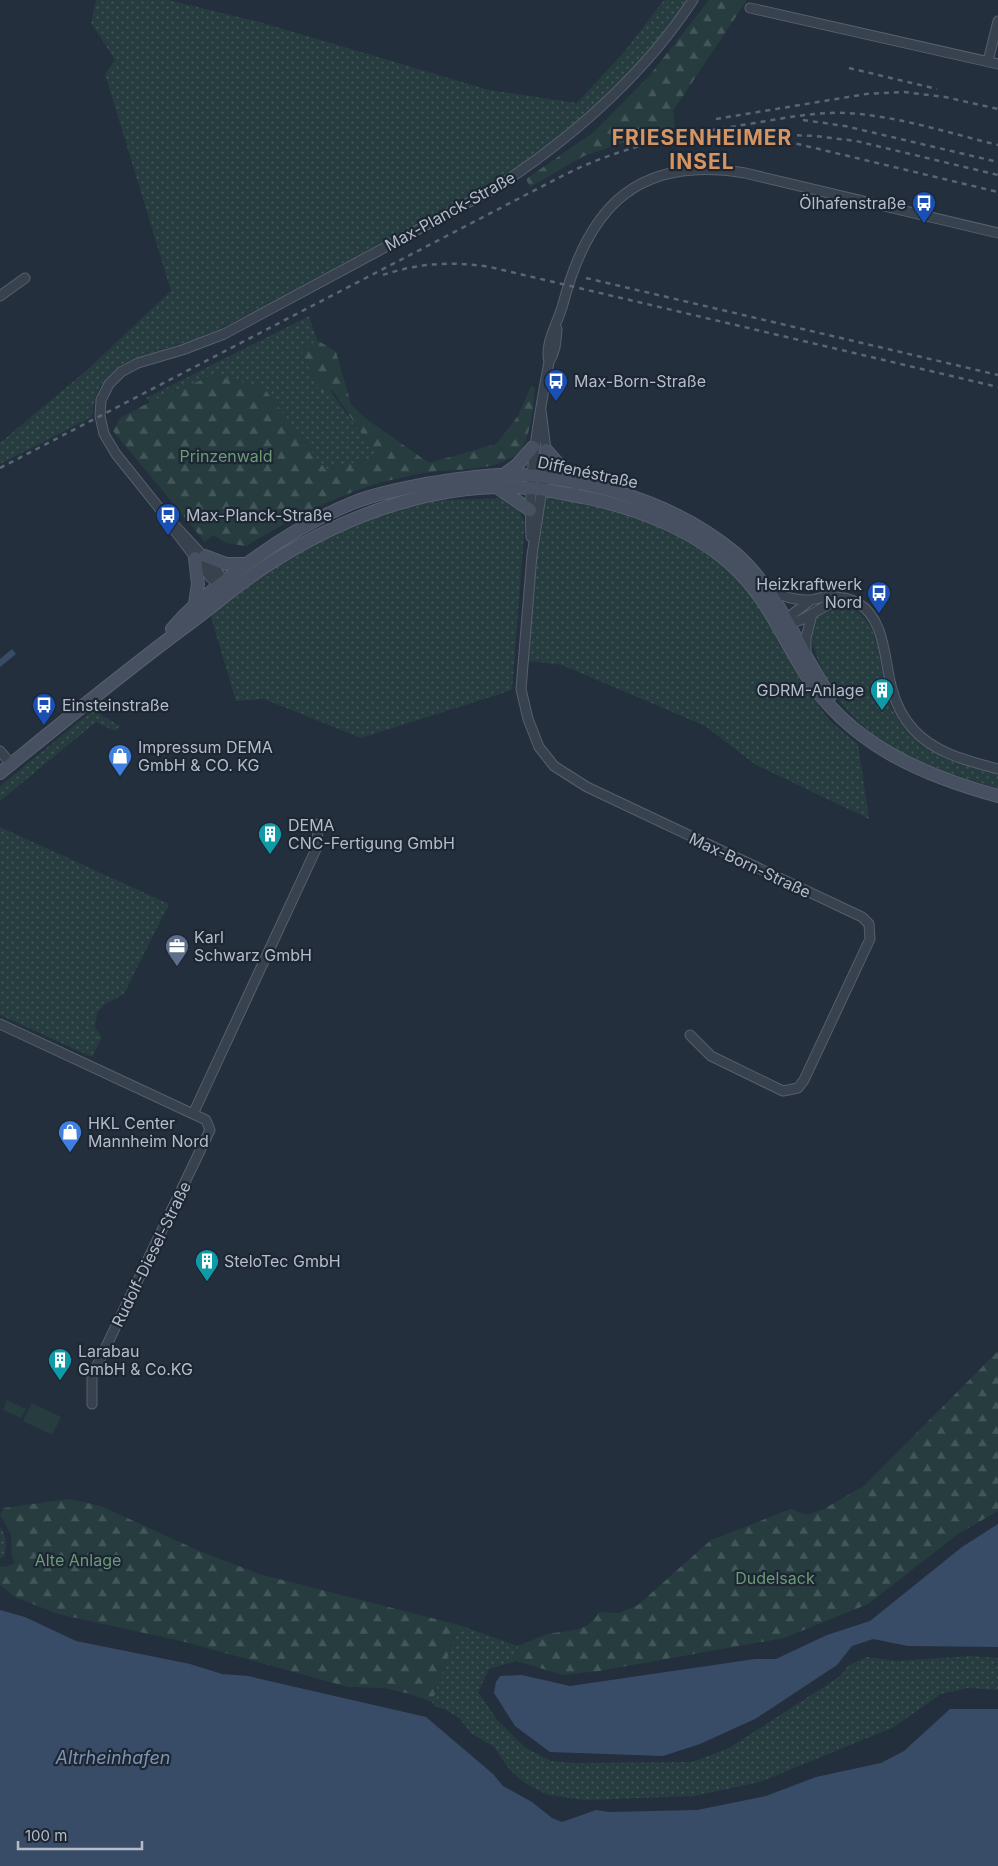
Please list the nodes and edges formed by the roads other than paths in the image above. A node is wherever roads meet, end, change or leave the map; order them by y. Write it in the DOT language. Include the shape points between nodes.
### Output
graph roads {
  1 [pos="693,0"];
  2 [pos="750,8"];
  3 [pos="998,21"];
  4 [pos="988,61"];
  5 [pos="998,64"];
  6 [pos="998,233"];
  7 [pos="25,278"];
  8 [pos="0,296"];
  9 [pos="540,449"];
  10 [pos="500,482"];
  11 [pos="537,482"];
  12 [pos="576,484"];
  13 [pos="530,510"];
  14 [pos="532,555"];
  15 [pos="200,557"];
  16 [pos="246,564"];
  17 [pos="224,587"];
  18 [pos="769,591"];
  19 [pos="838,598"];
  20 [pos="811,600"];
  21 [pos="195,604"];
  22 [pos="812,614"];
  23 [pos="785,623"];
  24 [pos="160,644"];
  25 [pos="806,654"];
  26 [pos="838,714"];
  27 [pos="0,751"];
  28 [pos="11,764"];
  29 [pos="998,769"];
  30 [pos="0,773"];
  31 [pos="998,796"];
  32 [pos="318,824"];
  33 [pos="0,1024"];
  34 [pos="690,1035"];
  35 [pos="193,1114"];
  36 [pos="92,1404"];
  1 -- 15 [label="street, Max-Planck-Straße" via="647,60 597,111 532,164 497,187 224,334 138,363 121,372 109,384 101,400 104,434 178,537"];
  2 -- 4 [label="street"];
  3 -- 4 [label="street"];
  4 -- 5 [label="street"];
  6 -- 9 [label="street" via="745,173 711,168 672,171 638,184 617,199 598,221 576,261 556,326 554,354 549,362 541,410"];
  7 -- 8 [label="street"];
  9 -- 10 [label="main road"];
  9 -- 11 [label="street"];
  9 -- 11 [label="street"];
  9 -- 12 [label="main road"];
  10 -- 11 [label="main road, Diffenéstraße"];
  10 -- 13 [label="main road"];
  10 -- 16 [label="main road, Diffenéstraße" via="458,479 398,489 356,501 322,516"];
  10 -- 17 [label="main road, Diffenéstraße" via="402,502 357,516"];
  11 -- 12 [label="main road, Diffenéstraße"];
  11 -- 13 [label="street, Max-Born-Straße"];
  11 -- 14 [label="street, Max-Born-Straße"];
  11 -- 23 [label="main road, Diffenéstraße" via="623,507 685,533 739,572"];
  12 -- 18 [label="main road, Diffenéstraße" via="627,494 690,521 735,553"];
  13 -- 14 [label="street, Max-Born-Straße"];
  14 -- 34 [label="street, Max-Born-Straße" via="521,689 537,742 549,760 587,787 862,917 869,924 870,939 798,1088 783,1091 711,1056"];
  15 -- 16 [label="main road" via="226,564"];
  15 -- 17 [label="street, Max-Planck-Straße"];
  15 -- 21 [label="main road"];
  16 -- 17 [label="main road, Diffenéstraße"];
  17 -- 21 [label="main road, Diffenéstraße"];
  17 -- 24 [label="main road, Diffenéstraße"];
  18 -- 20 [label="street" via="789,598"];
  18 -- 23 [label="main road, Diffenéstraße"];
  19 -- 20 [label="street"];
  19 -- 22 [label="street"];
  19 -- 29 [label="street" via="858,603 873,619 881,636 900,712 914,730 953,755"];
  20 -- 23 [label="street"];
  21 -- 24 [label="main road, Diffenéstraße"];
  22 -- 23 [label="street"];
  22 -- 25 [label="street"];
  23 -- 25 [label="main road, Diffenéstraße"];
  23 -- 26 [label="main road, Diffenéstraße" via="805,674"];
  24 -- 28 [label="main road, Diffenéstraße"];
  25 -- 26 [label="main road, Diffenéstraße"];
  26 -- 31 [label="main road, Diffenéstraße" via="862,737 917,769"];
  27 -- 28 [label="street"];
  28 -- 30 [label="main road, Diffenéstraße"];
  32 -- 35 [label="street" via="317,847"];
  33 -- 35 [label="street, Rudolf-Diesel-Straße"];
  35 -- 36 [label="street, Rudolf-Diesel-Straße" via="206,1120 210,1130 92,1376"];
}
